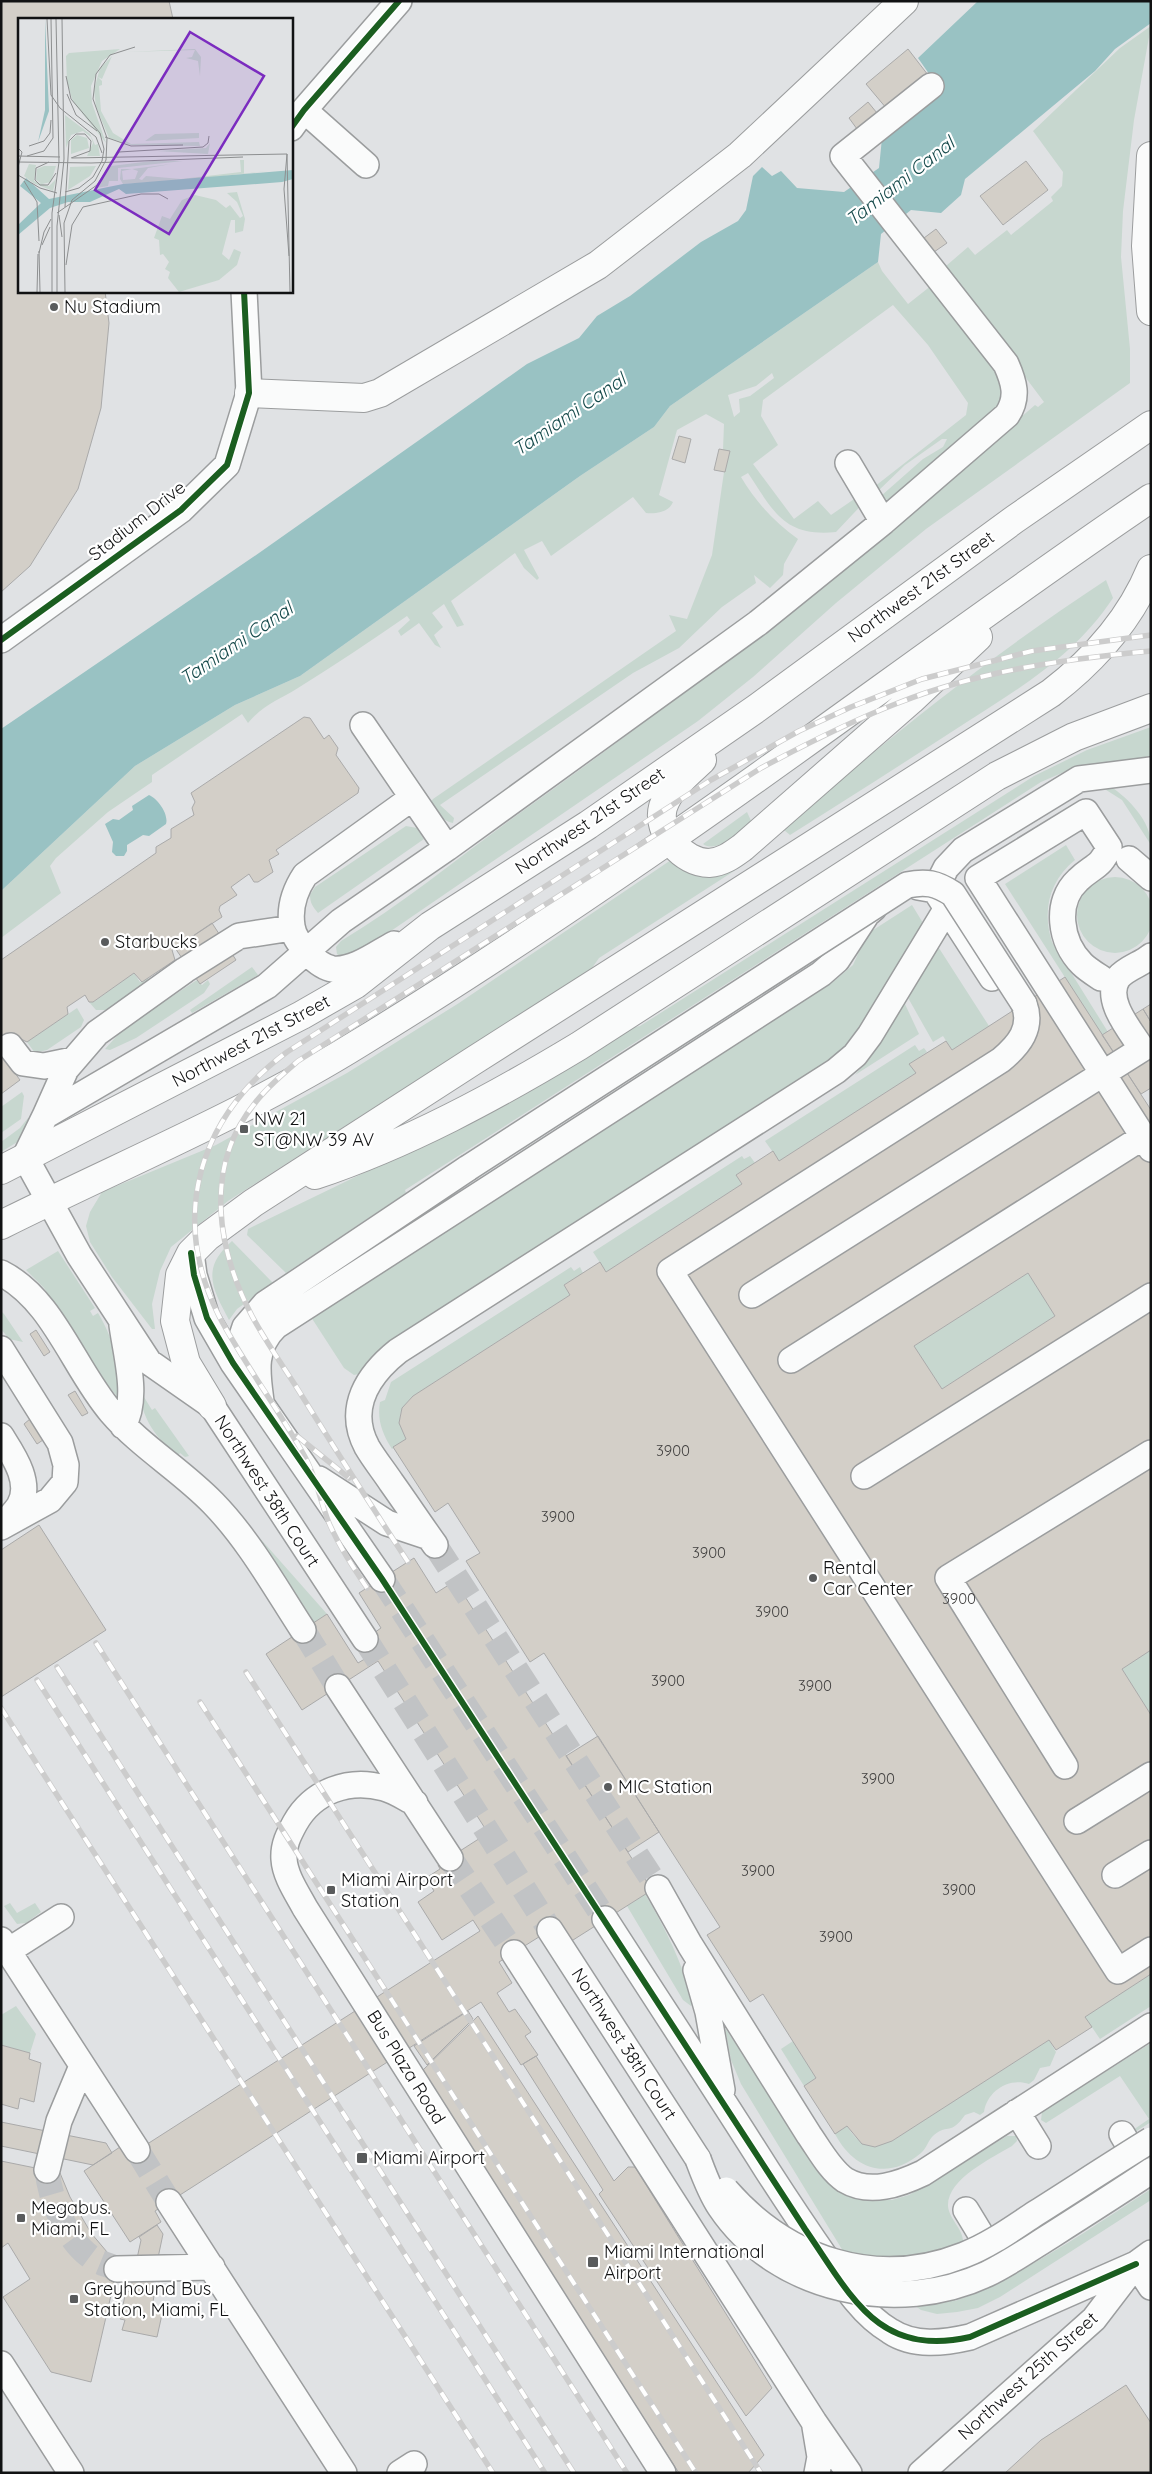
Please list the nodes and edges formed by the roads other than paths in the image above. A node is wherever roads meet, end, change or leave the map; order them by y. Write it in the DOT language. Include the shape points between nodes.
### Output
graph roads {
  1 [pos="399,1"];
  2 [pos="904,1"];
  3 [pos="931,86"];
  4 [pos="297,119"];
  5 [pos="1151,156"];
  6 [pos="366,165"];
  7 [pos="244,292"];
  8 [pos="1151,311"];
  9 [pos="249,393"];
  10 [pos="1151,426"];
  11 [pos="848,463"];
  12 [pos="1151,498"];
  13 [pos="883,522"];
  14 [pos="1055,564"];
  15 [pos="1151,569"];
  16 [pos="1,640"];
  17 [pos="756,708"];
  18 [pos="1151,708"];
  19 [pos="363,725"];
  20 [pos="1151,770"];
  21 [pos="412,798"];
  22 [pos="670,840"];
  23 [pos="447,848"];
  24 [pos="1129,859"];
  25 [pos="1151,878"];
  26 [pos="941,899"];
  27 [pos="430,926"];
  28 [pos="292,928"];
  29 [pos="307,953"];
  30 [pos="1151,956"];
  31 [pos="1101,978"];
  32 [pos="1019,1007"];
  33 [pos="13,1057"];
  34 [pos="73,1060"];
  35 [pos="1103,1075"];
  36 [pos="46,1116"];
  37 [pos="1147,1143"];
  38 [pos="25,1157"];
  39 [pos="1,1170"];
  40 [pos="280,1186"];
  41 [pos="49,1201"];
  42 [pos="1,1225"];
  43 [pos="191,1253"];
  44 [pos="1,1273"];
  45 [pos="752,1295"];
  46 [pos="1151,1296"];
  47 [pos="121,1320"];
  48 [pos="1,1349"];
  49 [pos="791,1360"];
  50 [pos="233,1363"];
  51 [pos="261,1401"];
  52 [pos="212,1406"];
  53 [pos="123,1426"];
  54 [pos="1,1436"];
  55 [pos="1151,1453"];
  56 [pos="312,1474"];
  57 [pos="864,1476"];
  58 [pos="1,1527"];
  59 [pos="382,1579"];
  60 [pos="303,1630"];
  61 [pos="365,1639"];
  62 [pos="338,1687"];
  63 [pos="1065,1766"];
  64 [pos="1151,1775"];
  65 [pos="415,1803"];
  66 [pos="1077,1821"];
  67 [pos="1151,1853"];
  68 [pos="450,1858"];
  69 [pos="1115,1875"];
  70 [pos="658,1888"];
  71 [pos="61,1917"];
  72 [pos="605,1919"];
  73 [pos="550,1930"];
  74 [pos="690,1945"];
  75 [pos="5,1946"];
  76 [pos="1151,1950"];
  77 [pos="514,1953"];
  78 [pos="1151,2026"];
  79 [pos="82,2066"];
  80 [pos="724,2102"];
  81 [pos="1017,2112"];
  82 [pos="1151,2140"];
  83 [pos="1038,2146"];
  84 [pos="136,2150"];
  85 [pos="698,2159"];
  86 [pos="47,2170"];
  87 [pos="1151,2171"];
  88 [pos="170,2202"];
  89 [pos="966,2210"];
  90 [pos="980,2233"];
  91 [pos="1143,2258"];
  92 [pos="212,2267"];
  93 [pos="117,2268"];
  94 [pos="1151,2287"];
  95 [pos="1,2364"];
  96 [pos="814,2422"];
  97 [pos="71,2473"];
  98 [pos="344,2473"];
  99 [pos="663,2473"];
  100 [pos="817,2473"];
  101 [pos="849,2473"];
  102 [pos="921,2473"];
  1 -- 4 [label="street"];
  2 -- 9 [label="main road" via="740,154 598,266 380,393 364,398"];
  3 -- 13 [label="street" via="843,156 1006,364 1015,391 1013,405 999,423"];
  4 -- 6 [label="street"];
  5 -- 8 [label="main road" via="1146,246"];
  7 -- 9 [label="street, Stadium Drive"];
  9 -- 16 [label="street, Stadium Drive" via="227,465 221,471 181,510"];
  10 -- 17 [label="main road, Northwest 21st Street" via="1007,524"];
  11 -- 13 [label="street"];
  12 -- 14 [label="main road"];
  13 -- 23 [label="street" via="758,623"];
  14 -- 22 [label="main road"];
  14 -- 22 [label="main road" via="911,700 730,856 715,862 699,862"];
  15 -- 40 [label="main road" via="1119,627 1084,666 1051,693"];
  17 -- 22 [label="main road" via="682,779 666,800 661,822"];
  17 -- 27 [label="main road, Northwest 21st Street" via="588,825"];
  18 -- 40 [label="main road" via="1074,737 997,776 595,1036 518,1081 379,1151"];
  19 -- 21 [label="street"];
  20 -- 26 [label="street" via="1079,779 963,850 946,868"];
  21 -- 23 [label="street"];
  21 -- 28 [label="street" via="305,875 292,902"];
  22 -- 41 [label="main road" via="358,1044 202,1129"];
  23 -- 29 [label="street" via="341,921"];
  24 -- 25 [label="street"];
  26 -- 32 [label="street"];
  26 -- 51 [label="street" via="922,886 903,889 886,899 867,914 837,960 821,974 276,1326 264,1341 258,1357"];
  26 -- 56 [label="street" via="870,1035 856,1055 836,1071 407,1346 373,1374 360,1404 360,1425 367,1446 432,1541 387,1523"];
  27 -- 29 [label="street" via="341,969 322,965"];
  27 -- 38 [label="main road, Northwest 21st Street" via="356,984 321,1006"];
  28 -- 29 [label="street"];
  28 -- 34 [label="street" via="239,936 97,1033"];
  29 -- 36 [label="street" via="267,986"];
  30 -- 35 [label="street" via="1119,977 1114,988 1116,1007 1142,1049"];
  31 -- 35 [label="street" via="1081,963 1063,930 1062,912 1067,895 1077,881 1104,861 1109,847 1086,812 978,878"];
  32 -- 50 [label="street, bridge" via="952,894 937,884 907,885 468,1168 265,1304 245,1327"];
  32 -- 76 [label="street" via="1028,1015 1028,1025 1014,1049 1001,1060 670,1271 1118,1971"];
  33 -- 34 [label="street" via="23,1063 44,1066"];
  34 -- 36 [label="street"];
  35 -- 37 [label="street"];
  35 -- 45 [label="street"];
  36 -- 38 [label="street"];
  37 -- 49 [label="street"];
  38 -- 39 [label="main road, Northwest 21st Street"];
  38 -- 41 [label="street, Northwest 38th Court"];
  40 -- 43 [label="main road" via="225,1222"];
  41 -- 42 [label="main road"];
  41 -- 47 [label="street, Northwest 38th Court"];
  43 -- 50 [label="street" via="206,1318"];
  43 -- 52 [label="main road" via="179,1282 175,1321 186,1363"];
  44 -- 53 [label="street" via="27,1291 41,1307 97,1393"];
  46 -- 57 [label="street"];
  47 -- 52 [label="street, Northwest 38th Court" via="150,1362"];
  47 -- 53 [label="street" via="130,1391 130,1414"];
  48 -- 58 [label="street" via="60,1443 66,1466 65,1482 50,1500"];
  50 -- 51 [label="street"];
  51 -- 56 [label="street"];
  52 -- 61 [label="street, Northwest 38th Court"];
  53 -- 60 [label="street" via="228,1519"];
  54 -- 58 [label="street" via="21,1471 24,1488 20,1505"];
  55 -- 63 [label="street" via="948,1578"];
  56 -- 59 [label="street"];
  62 -- 65 [label="street"];
  64 -- 66 [label="street"];
  65 -- 68 [label="street"];
  65 -- 99 [label="street, Bus Plaza Road" via="384,1788 356,1784 343,1786 317,1798 300,1815 284,1847 289,1878"];
  67 -- 69 [label="street"];
  70 -- 74 [label="street"];
  71 -- 75 [label="street"];
  72 -- 80 [label="street"];
  73 -- 85 [label="street, Northwest 38th Court"];
  74 -- 80 [label="street" via="708,2012"];
  74 -- 81 [label="street" via="809,2134 829,2164 846,2180 867,2186 897,2186 923,2173"];
  75 -- 79 [label="street"];
  77 -- 96 [label="street"];
  78 -- 81 [label="street"];
  79 -- 84 [label="street"];
  79 -- 86 [label="street" via="59,2120"];
  80 -- 91 [label="street" via="852,2296 870,2316 891,2332 909,2340 930,2343 970,2337"];
  81 -- 83 [label="street"];
  82 -- 85 [label="street, bridge" via="976,2250 938,2264 906,2270 855,2267 823,2259 789,2244 749,2214"];
  85 -- 87 [label="street, bridge" via="720,2207 762,2250 818,2281 856,2292 896,2295 950,2288 987,2274"];
  88 -- 92 [label="street"];
  89 -- 90 [label="street"];
  91 -- 94 [label="street"];
  91 -- 102 [label="street, Northwest 25th Street" via="1094,2319"];
  92 -- 93 [label="street"];
  92 -- 98 [label="street"];
  95 -- 97 [label="street"];
  96 -- 100 [label="street" via="820,2457"];
  96 -- 101 [label="street"];
}
